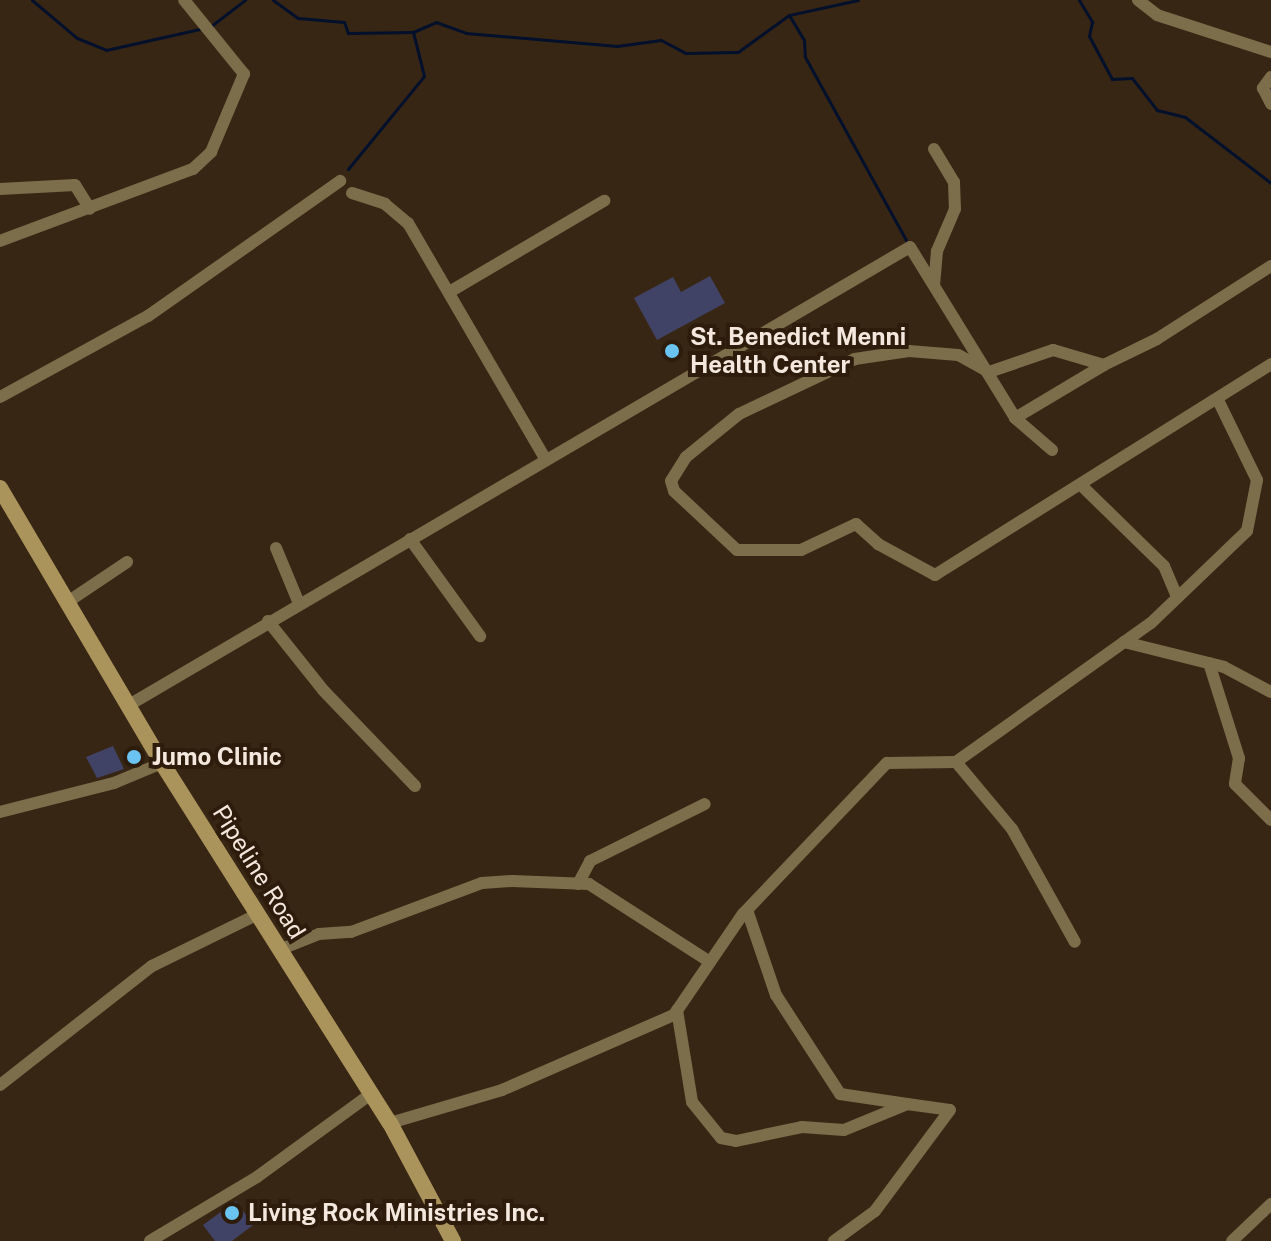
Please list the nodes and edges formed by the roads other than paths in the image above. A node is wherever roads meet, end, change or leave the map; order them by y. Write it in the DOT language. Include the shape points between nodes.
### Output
graph roads {
  1 [pos="184,0"];
  2 [pos="1138,0"];
  3 [pos="1271,52"];
  4 [pos="1271,77"];
  5 [pos="1271,104"];
  6 [pos="934,149"];
  7 [pos="340,181"];
  8 [pos="0,189"];
  9 [pos="352,193"];
  10 [pos="604,201"];
  11 [pos="90,209"];
  12 [pos="0,241"];
  13 [pos="1271,266"];
  14 [pos="934,285"];
  15 [pos="451,291"];
  16 [pos="1271,364"];
  17 [pos="1104,365"];
  18 [pos="989,372"];
  19 [pos="0,397"];
  20 [pos="1219,402"];
  21 [pos="1015,418"];
  22 [pos="1052,450"];
  23 [pos="545,458"];
  24 [pos="1083,487"];
  25 [pos="0,488"];
  26 [pos="410,539"];
  27 [pos="276,548"];
  28 [pos="127,562"];
  29 [pos="1177,597"];
  30 [pos="69,601"];
  31 [pos="298,601"];
  32 [pos="268,621"];
  33 [pos="480,636"];
  34 [pos="1124,642"];
  35 [pos="1209,663"];
  36 [pos="1271,692"];
  37 [pos="129,705"];
  38 [pos="956,762"];
  39 [pos="162,763"];
  40 [pos="415,786"];
  41 [pos="705,804"];
  42 [pos="0,812"];
  43 [pos="1271,820"];
  44 [pos="578,884"];
  45 [pos="747,910"];
  46 [pos="258,914"];
  47 [pos="1075,942"];
  48 [pos="279,950"];
  49 [pos="710,962"];
  50 [pos="677,1010"];
  51 [pos="657,1021"];
  52 [pos="677,1031"];
  53 [pos="0,1085"];
  54 [pos="371,1094"];
  55 [pos="907,1104"];
  56 [pos="390,1123"];
  57 [pos="1271,1204"];
  58 [pos="150,1241"];
  59 [pos="453,1241"];
  60 [pos="834,1241"];
  61 [pos="1232,1241"];
  1 -- 11 [label="street" via="244,74 211,152 193,169"];
  2 -- 3 [label="street" via="1157,15"];
  4 -- 5 [label="street" via="1263,88"];
  6 -- 14 [label="street" via="954,182 955,209 937,251"];
  7 -- 19 [label="street" via="148,316"];
  8 -- 11 [label="street" via="75,185"];
  9 -- 15 [label="street" via="397,211"];
  10 -- 15 [label="street"];
  11 -- 12 [label="street"];
  13 -- 17 [label="street"];
  14 -- 18 [label="street"];
  14 -- 23 [label="street" via="910,247"];
  15 -- 23 [label="street"];
  16 -- 20 [label="street"];
  17 -- 18 [label="street" via="1053,350"];
  17 -- 21 [label="street"];
  18 -- 21 [label="street"];
  18 -- 24 [label="street" via="958,355 909,351 855,359 739,414 686,457 675,471 674,491 737,550 801,550 856,524 935,575"];
  20 -- 24 [label="street"];
  20 -- 29 [label="street" via="1257,480 1247,531"];
  21 -- 22 [label="street"];
  23 -- 26 [label="street"];
  24 -- 29 [label="street" via="1164,566"];
  25 -- 30 [label="street, Pipeline Road"];
  26 -- 31 [label="street"];
  26 -- 33 [label="street"];
  27 -- 31 [label="street"];
  28 -- 30 [label="street"];
  29 -- 34 [label="street"];
  30 -- 37 [label="street, Pipeline Road"];
  31 -- 32 [label="street"];
  32 -- 37 [label="street"];
  32 -- 40 [label="street" via="323,690"];
  34 -- 35 [label="street"];
  34 -- 38 [label="street"];
  35 -- 36 [label="street"];
  35 -- 43 [label="street" via="1239,758 1235,784"];
  37 -- 39 [label="street, Pipeline Road"];
  38 -- 45 [label="street" via="887,763"];
  38 -- 47 [label="street" via="1012,829"];
  39 -- 42 [label="street" via="103,786"];
  39 -- 46 [label="street, Pipeline Road"];
  41 -- 44 [label="street" via="590,861"];
  44 -- 48 [label="street" via="482,883 351,932 319,934"];
  44 -- 49 [label="street" via="589,884"];
  45 -- 49 [label="street"];
  45 -- 55 [label="street" via="776,995 840,1094"];
  46 -- 48 [label="street, Pipeline Road"];
  46 -- 53 [label="street" via="152,966"];
  48 -- 54 [label="street, Pipeline Road"];
  49 -- 50 [label="street"];
  50 -- 51 [label="street"];
  50 -- 52 [label="street"];
  51 -- 52 [label="street"];
  51 -- 56 [label="street" via="502,1090"];
  52 -- 55 [label="street" via="692,1102 721,1138 736,1141 802,1127 844,1130"];
  54 -- 56 [label="street, Pipeline Road"];
  54 -- 58 [label="street" via="257,1177"];
  55 -- 60 [label="street" via="950,1110 875,1211"];
  56 -- 59 [label="street, Pipeline Road"];
  57 -- 61 [label="street"];
}
